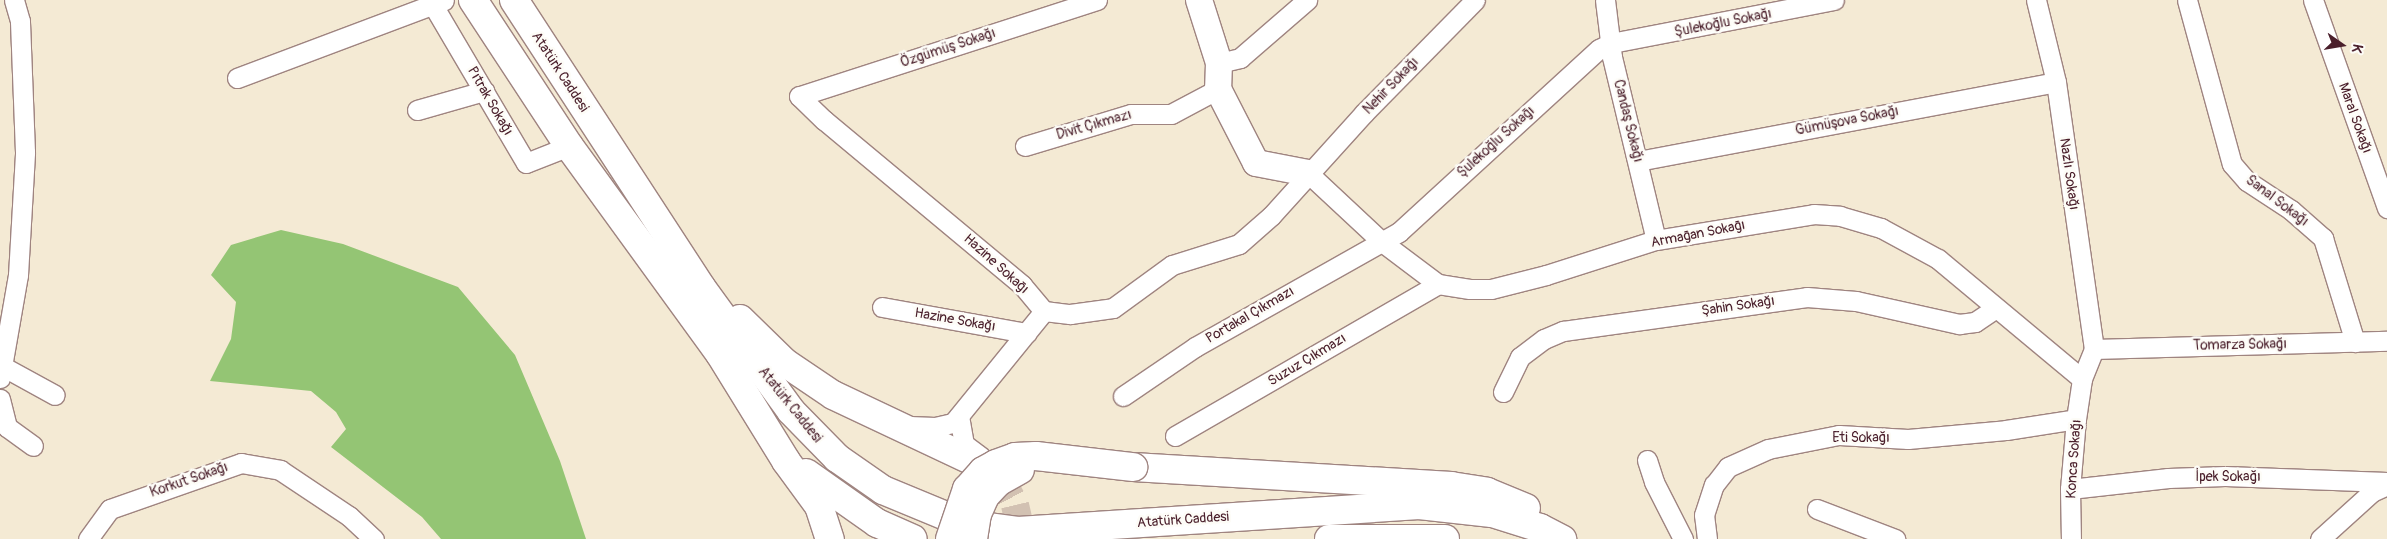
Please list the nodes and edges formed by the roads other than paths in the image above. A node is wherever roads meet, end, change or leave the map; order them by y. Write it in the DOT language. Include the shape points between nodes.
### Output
graph roads {
  1 [pos="14,0"];
  2 [pos="473,0"];
  3 [pos="514,0"];
  4 [pos="1097,0"];
  5 [pos="1198,0"];
  6 [pos="1308,0"];
  7 [pos="1475,0"];
  8 [pos="1605,0"];
  9 [pos="1834,0"];
  10 [pos="2036,0"];
  11 [pos="2187,0"];
  12 [pos="2313,0"];
  13 [pos="436,2"];
  14 [pos="1611,43"];
  15 [pos="1219,76"];
  16 [pos="237,78"];
  17 [pos="2056,82"];
  18 [pos="484,91"];
  19 [pos="799,96"];
  20 [pos="417,110"];
  21 [pos="569,146"];
  22 [pos="1025,146"];
  23 [pos="1638,161"];
  24 [pos="1308,173"];
  25 [pos="2387,208"];
  26 [pos="1656,240"];
  27 [pos="1382,242"];
  28 [pos="1438,284"];
  29 [pos="701,286"];
  30 [pos="882,307"];
  31 [pos="1996,308"];
  32 [pos="1044,311"];
  33 [pos="1027,333"];
  34 [pos="2387,341"];
  35 [pos="2355,342"];
  36 [pos="2094,349"];
  37 [pos="1,372"];
  38 [pos="2082,379"];
  39 [pos="1502,392"];
  40 [pos="55,395"];
  41 [pos="1123,396"];
  42 [pos="0,399"];
  43 [pos="959,416"];
  44 [pos="2076,419"];
  45 [pos="900,426"];
  46 [pos="768,431"];
  47 [pos="1175,436"];
  48 [pos="33,446"];
  49 [pos="1647,460"];
  50 [pos="1134,467"];
  51 [pos="995,471"];
  52 [pos="2387,484"];
  53 [pos="2070,489"];
  54 [pos="1817,509"];
  55 [pos="88,539"];
  56 [pos="374,539"];
  57 [pos="830,539"];
  58 [pos="913,539"];
  59 [pos="950,539"];
  60 [pos="973,539"];
  61 [pos="1329,539"];
  62 [pos="1445,539"];
  63 [pos="1562,539"];
  64 [pos="1682,539"];
  65 [pos="1707,539"];
  66 [pos="1894,539"];
  67 [pos="2071,539"];
  68 [pos="2320,539"];
  1 -- 37 [label="street" via="20,21 25,152 18,275"];
  2 -- 21 [label="main road, Atatürk Caddesi"];
  3 -- 29 [label="main road, Atatürk Caddesi"];
  4 -- 19 [label="street, Özgümüş Sokağı"];
  5 -- 15 [label="street"];
  6 -- 15 [label="street, Divit Çıkmazı"];
  7 -- 24 [label="street, Nehir Sokağı"];
  8 -- 14 [label="street, Candaş Sokağı"];
  9 -- 14 [label="street, Şulekoğlu Sokağı"];
  10 -- 17 [label="street, Nazlı Sokağı"];
  11 -- 35 [label="street, Sanal Sokağı" via="2232,164 2248,181 2291,210 2323,238"];
  12 -- 25 [label="street, Maral Sokağı"];
  13 -- 16 [label="street"];
  13 -- 18 [label="street, Pıtrak Sokağı"];
  14 -- 23 [label="street, Candaş Sokağı"];
  14 -- 27 [label="street, Şulekoğlu Sokaḡı" via="1599,49 1399,232"];
  15 -- 22 [label="street, Divit Çıkmazı" via="1170,114 1131,114"];
  15 -- 24 [label="street" via="1256,163"];
  17 -- 23 [label="street, Gümüşova Sokağı"];
  17 -- 36 [label="street, Nazlı Sokağı"];
  18 -- 20 [label="street"];
  18 -- 21 [label="street, Pıtrak Sokağı" via="526,163"];
  19 -- 32 [label="street, Hazine Sokaḡı" via="1022,285"];
  21 -- 46 [label="main road, Atatürk Caddesi" via="720,354"];
  23 -- 26 [label="street, Candaş Sokağı"];
  24 -- 27 [label="street"];
  24 -- 32 [label="street" via="1271,216 1239,244 1172,266 1113,308 1070,314"];
  26 -- 28 [label="street, Armaḡan Sokaḡı" via="1491,289"];
  26 -- 31 [label="street, Armaḡan Sokaḡı" via="1814,214 1840,216 1882,228 1938,259"];
  27 -- 28 [label="street"];
  27 -- 41 [label="street, Portakal Çıkmazı" via="1284,294 1195,347"];
  28 -- 47 [label="street, Suzuz Çıkmazı"];
  29 -- 45 [label="main road" via="799,374 833,395"];
  29 -- 63 [label="main road, Atatürk Caddesi" via="791,411 837,458 882,490 965,524 1034,531 1419,505 1492,513 1540,528"];
  30 -- 33 [label="street, Hazine Sokağı"];
  31 -- 38 [label="street, Armaḡan Sokaḡı"];
  31 -- 39 [label="street, Şahin Sokağı" via="1975,322 1959,324 1856,301 1807,297 1563,331 1544,339 1520,357"];
  32 -- 33 [label="street"];
  33 -- 43 [label="street"];
  34 -- 35 [label="street, Tomarza Sokağı"];
  35 -- 36 [label="street, Tomarza Sokağı"];
  36 -- 38 [label="street, Konca Sokağı"];
  37 -- 40 [label="street"];
  38 -- 44 [label="street, Konca Sokağı"];
  42 -- 48 [label="street" via="8,427"];
  43 -- 45 [label="street" via="945,426"];
  43 -- 51 [label="street" via="964,444"];
  44 -- 53 [label="street, Konca Sokağı"];
  44 -- 65 [label="street, Eti Sokağı" via="2006,430 1908,439 1840,435 1768,449 1728,467 1714,485 1704,515"];
  45 -- 51 [label="main road"];
  46 -- 57 [label="main road" via="820,506"];
  46 -- 58 [label="main road" via="818,484 877,523"];
  49 -- 64 [label="street" via="1654,482"];
  50 -- 59 [label="main road, bridge" via="1036,456 1015,457 996,464 983,471 966,489"];
  50 -- 60 [label="main road, bridge" via="1028,467 1010,473 985,496 977,514"];
  50 -- 63 [label="main road" via="1451,486 1488,492 1542,516"];
  52 -- 53 [label="street, İpek Sokağı" via="2225,476 2168,478"];
  52 -- 68 [label="street" via="2372,492"];
  53 -- 67 [label="street, Konca Sokağı"];
  54 -- 66 [label="street"];
  55 -- 56 [label="street, Korkut Sokağı" via="110,509 241,463 280,470 349,516"];
  61 -- 62 [label="main road"];
}
